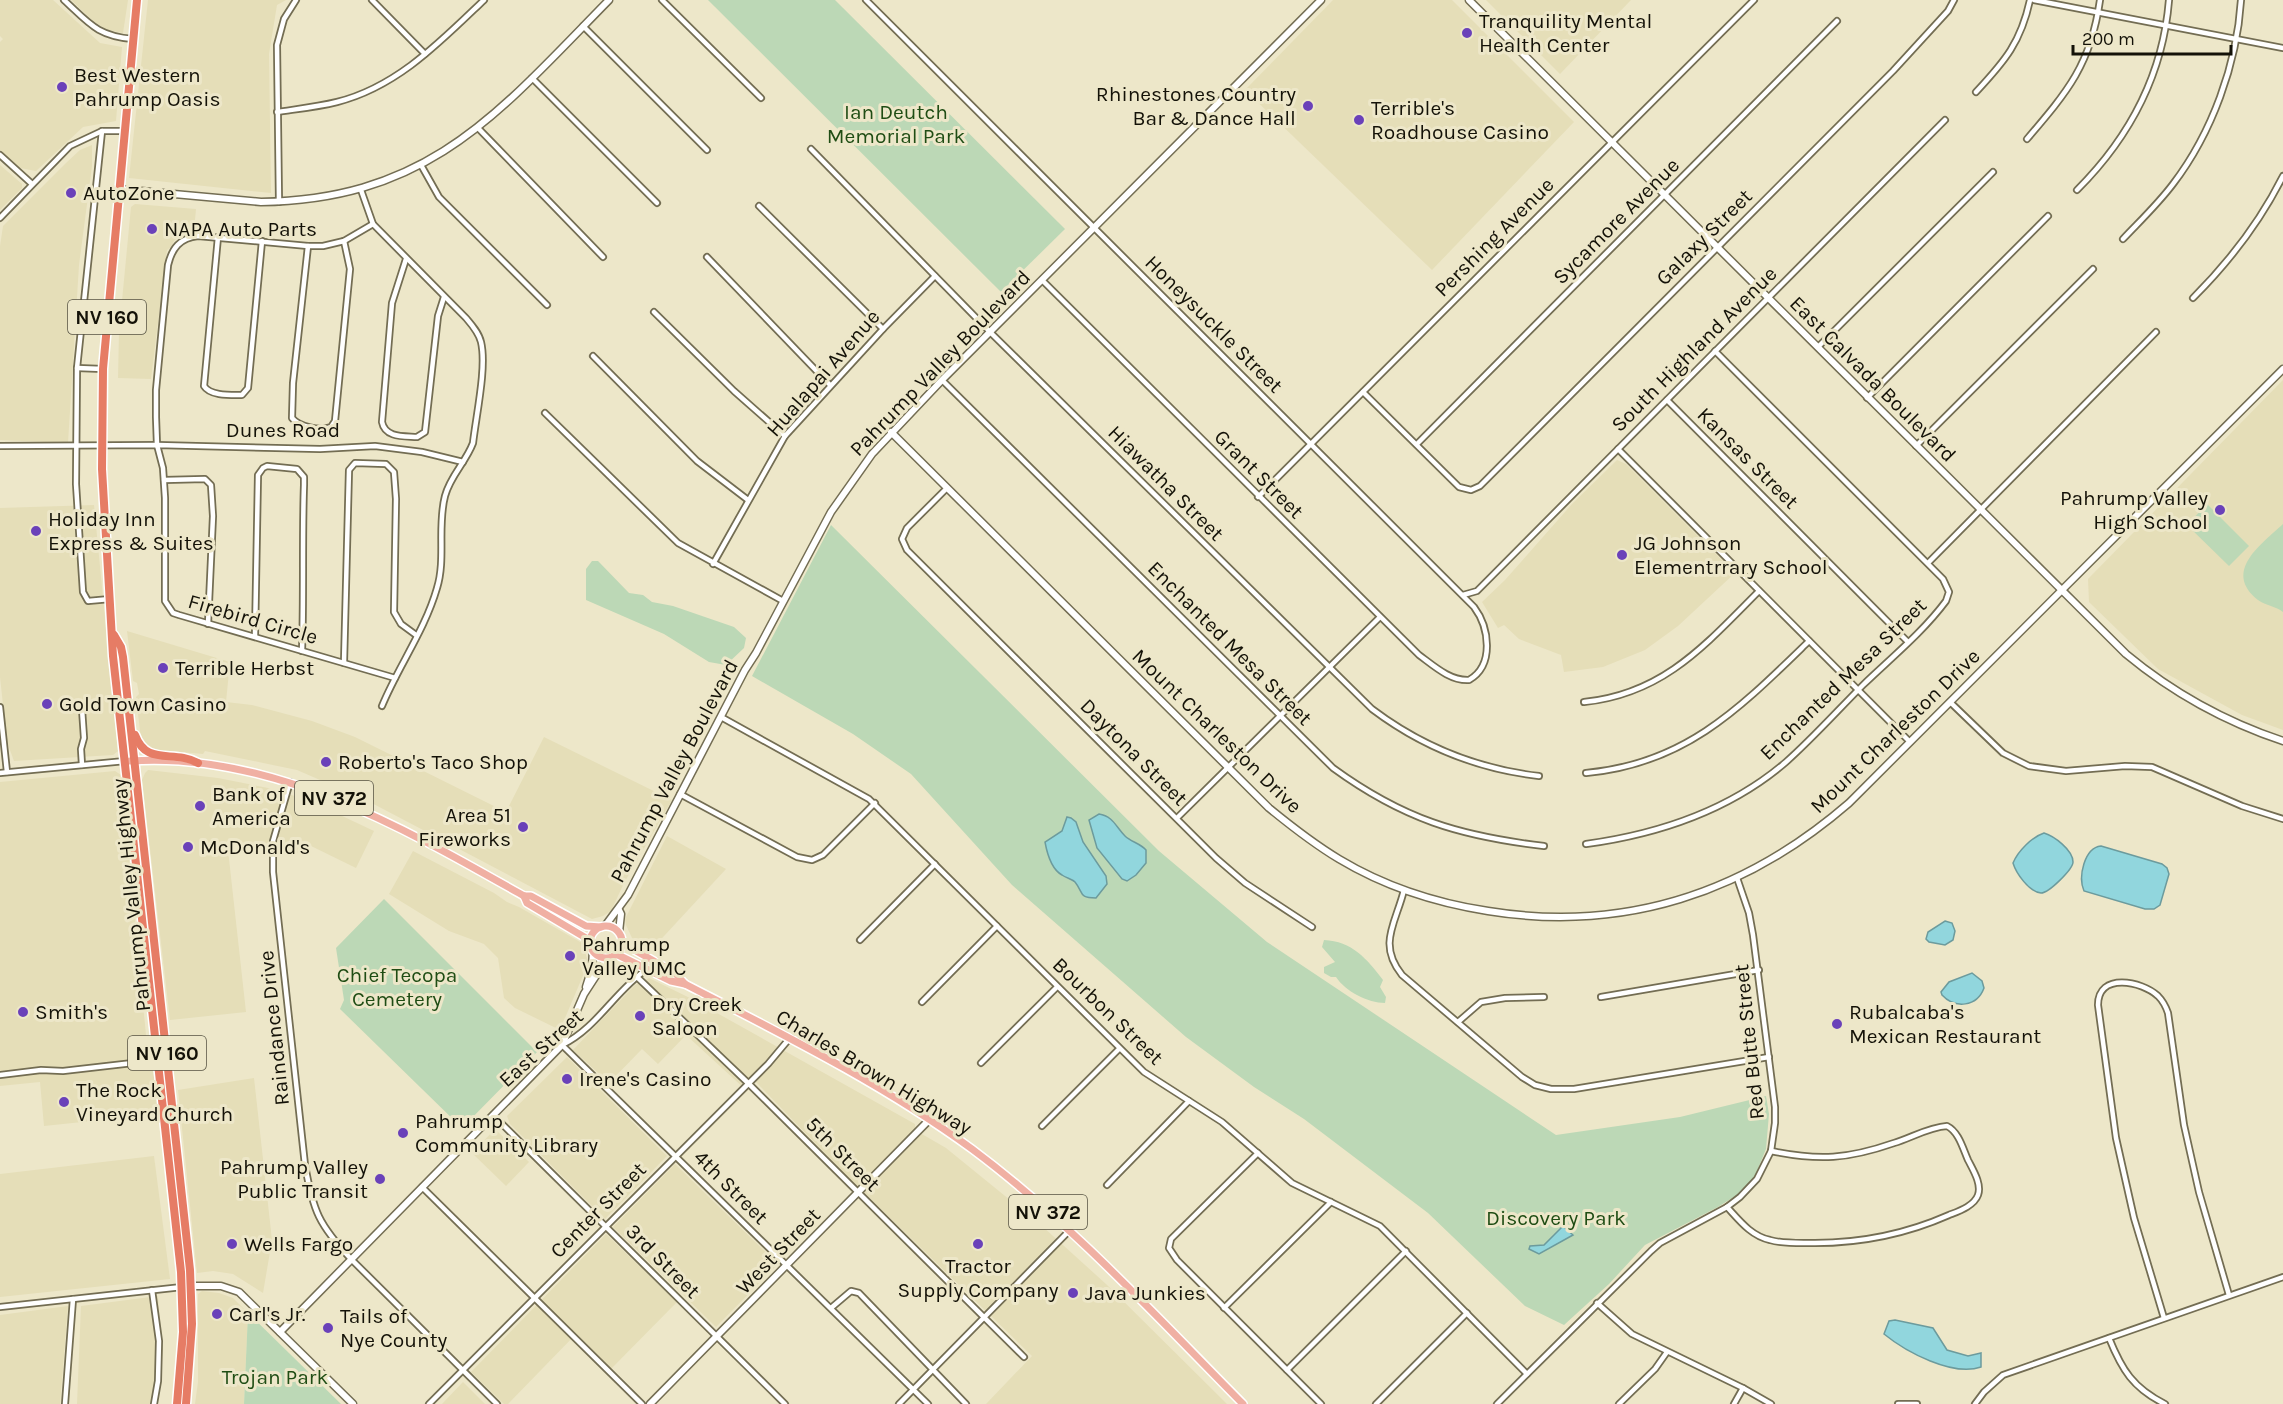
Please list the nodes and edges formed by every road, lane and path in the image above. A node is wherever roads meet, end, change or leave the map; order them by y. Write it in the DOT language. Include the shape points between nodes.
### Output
graph roads {
  1 [pos="64,0"];
  2 [pos="136,0"];
  3 [pos="296,0"];
  4 [pos="372,0"];
  5 [pos="484,0"];
  6 [pos="609,0"];
  7 [pos="662,0"];
  8 [pos="866,0"];
  9 [pos="1321,0"];
  10 [pos="1469,0"];
  11 [pos="1754,0"];
  12 [pos="1954,0"];
  13 [pos="2032,0"];
  14 [pos="2100,0"];
  15 [pos="2169,0"];
  16 [pos="2241,0"];
  17 [pos="2098,11"];
  18 [pos="1837,21"];
  19 [pos="2167,25"];
  20 [pos="583,26"];
  21 [pos="133,39"];
  22 [pos="2236,39"];
  23 [pos="2283,48"];
  24 [pos="425,54"];
  25 [pos="532,78"];
  26 [pos="1976,92"];
  27 [pos="761,98"];
  28 [pos="278,112"];
  29 [pos="1945,120"];
  30 [pos="478,128"];
  31 [pos="102,131"];
  32 [pos="125,131"];
  33 [pos="2027,139"];
  34 [pos="1612,142"];
  35 [pos="811,149"];
  36 [pos="707,150"];
  37 [pos="0,155"];
  38 [pos="421,165"];
  39 [pos="1993,172"];
  40 [pos="2283,176"];
  41 [pos="32,184"];
  42 [pos="119,189"];
  43 [pos="361,189"];
  44 [pos="2077,190"];
  45 [pos="1665,195"];
  46 [pos="279,202"];
  47 [pos="657,203"];
  48 [pos="759,206"];
  49 [pos="2048,216"];
  50 [pos="0,218"];
  51 [pos="373,224"];
  52 [pos="1095,228"];
  53 [pos="218,237"];
  54 [pos="2123,239"];
  55 [pos="262,241"];
  56 [pos="344,241"];
  57 [pos="308,246"];
  58 [pos="1717,247"];
  59 [pos="603,257"];
  60 [pos="707,257"];
  61 [pos="406,259"];
  62 [pos="2093,269"];
  63 [pos="935,276"];
  64 [pos="1042,280"];
  65 [pos="444,297"];
  66 [pos="1768,297"];
  67 [pos="2193,298"];
  68 [pos="547,305"];
  69 [pos="654,312"];
  70 [pos="883,329"];
  71 [pos="990,332"];
  72 [pos="2156,332"];
  73 [pos="1818,347"];
  74 [pos="1715,351"];
  75 [pos="593,356"];
  76 [pos="77,368"];
  77 [pos="103,369"];
  78 [pos="2283,369"];
  79 [pos="942,381"];
  80 [pos="830,385"];
  81 [pos="1363,392"];
  82 [pos="1867,398"];
  83 [pos="1667,400"];
  84 [pos="545,413"];
  85 [pos="891,432"];
  86 [pos="784,436"];
  87 [pos="1311,444"];
  88 [pos="1417,444"];
  89 [pos="157,445"];
  90 [pos="0,446"];
  91 [pos="77,446"];
  92 [pos="1916,446"];
  93 [pos="101,447"];
  94 [pos="1618,449"];
  95 [pos="463,462"];
  96 [pos="164,480"];
  97 [pos="947,488"];
  98 [pos="1258,497"];
  99 [pos="748,500"];
  100 [pos="1980,510"];
  101 [pos="1928,563"];
  102 [pos="713,564"];
  103 [pos="1759,591"];
  104 [pos="2061,591"];
  105 [pos="1462,595"];
  106 [pos="110,599"];
  107 [pos="783,601"];
  108 [pos="1380,617"];
  109 [pos="208,624"];
  110 [pos="113,635"];
  111 [pos="416,635"];
  112 [pos="255,636"];
  113 [pos="1809,641"];
  114 [pos="1908,642"];
  115 [pos="302,651"];
  116 [pos="344,663"];
  117 [pos="1328,668"];
  118 [pos="395,678"];
  119 [pos="1461,680"];
  120 [pos="1858,690"];
  121 [pos="1584,702"];
  122 [pos="1950,702"];
  123 [pos="382,706"];
  124 [pos="0,707"];
  125 [pos="82,708"];
  126 [pos="1279,716"];
  127 [pos="721,717"];
  128 [pos="131,727"];
  129 [pos="2283,741"];
  130 [pos="1910,742"];
  131 [pos="135,760"];
  132 [pos="125,761"];
  133 [pos="198,763"];
  134 [pos="82,765"];
  135 [pos="1228,768"];
  136 [pos="7,772"];
  137 [pos="0,773"];
  138 [pos="1586,773"];
  139 [pos="1539,777"];
  140 [pos="290,782"];
  141 [pos="680,794"];
  142 [pos="875,803"];
  143 [pos="1177,818"];
  144 [pos="2283,819"];
  145 [pos="1587,844"];
  146 [pos="134,846"];
  147 [pos="1544,846"];
  148 [pos="935,864"];
  149 [pos="1737,878"];
  150 [pos="148,880"];
  151 [pos="1404,890"];
  152 [pos="524,896"];
  153 [pos="619,910"];
  154 [pos="603,926"];
  155 [pos="997,926"];
  156 [pos="1312,927"];
  157 [pos="619,932"];
  158 [pos="860,940"];
  159 [pos="622,943"];
  160 [pos="592,945"];
  161 [pos="616,954"];
  162 [pos="608,957"];
  163 [pos="648,968"];
  164 [pos="1759,970"];
  165 [pos="637,977"];
  166 [pos="685,984"];
  167 [pos="1057,987"];
  168 [pos="584,994"];
  169 [pos="1544,997"];
  170 [pos="1600,997"];
  171 [pos="922,1002"];
  172 [pos="1458,1022"];
  173 [pos="789,1039"];
  174 [pos="562,1045"];
  175 [pos="1119,1050"];
  176 [pos="1769,1057"];
  177 [pos="163,1059"];
  178 [pos="981,1063"];
  179 [pos="0,1075"];
  180 [pos="748,1083"];
  181 [pos="1189,1101"];
  182 [pos="493,1115"];
  183 [pos="929,1120"];
  184 [pos="1042,1126"];
  185 [pos="1771,1151"];
  186 [pos="1258,1153"];
  187 [pos="675,1155"];
  188 [pos="1107,1185"];
  189 [pos="422,1187"];
  190 [pos="858,1192"];
  191 [pos="1331,1202"];
  192 [pos="1727,1207"];
  193 [pos="604,1227"];
  194 [pos="1069,1231"];
  195 [pos="1406,1251"];
  196 [pos="351,1259"];
  197 [pos="787,1265"];
  198 [pos="2283,1277"];
  199 [pos="186,1286"];
  200 [pos="152,1290"];
  201 [pos="2229,1295"];
  202 [pos="534,1298"];
  203 [pos="73,1299"];
  204 [pos="1597,1303"];
  205 [pos="0,1307"];
  206 [pos="831,1308"];
  207 [pos="1224,1308"];
  208 [pos="1467,1313"];
  209 [pos="984,1317"];
  210 [pos="2164,1318"];
  211 [pos="280,1332"];
  212 [pos="716,1337"];
  213 [pos="2109,1338"];
  214 [pos="1667,1352"];
  215 [pos="1024,1357"];
  216 [pos="463,1370"];
  217 [pos="932,1370"];
  218 [pos="1287,1370"];
  219 [pos="1527,1374"];
  220 [pos="1743,1388"];
  221 [pos="913,1389"];
  222 [pos="65,1404"];
  223 [pos="154,1404"];
  224 [pos="177,1404"];
  225 [pos="186,1404"];
  226 [pos="353,1404"];
  227 [pos="429,1404"];
  228 [pos="497,1404"];
  229 [pos="642,1404"];
  230 [pos="650,1404"];
  231 [pos="784,1404"];
  232 [pos="898,1404"];
  233 [pos="928,1404"];
  234 [pos="966,1404"];
  235 [pos="1243,1404"];
  236 [pos="1321,1404"];
  237 [pos="1376,1404"];
  238 [pos="1497,1404"];
  239 [pos="1619,1404"];
  240 [pos="1734,1404"];
  241 [pos="1772,1404"];
  242 [pos="1898,1404"];
  243 [pos="1917,1404"];
  244 [pos="1975,1404"];
  245 [pos="2165,1404"];
  1 -- 21 [label="street" via="101,33"];
  2 -- 21 [label="highway, Pahrump Valley Highway / NV 160"];
  3 -- 28 [label="street" via="278,36"];
  4 -- 24 [label="street"];
  5 -- 24 [label="street"];
  6 -- 20 [label="street"];
  7 -- 27 [label="street"];
  8 -- 52 [label="street, Honeysuckle Street"];
  9 -- 52 [label="street, Pahrump Valley Boulevard"];
  10 -- 34 [label="street, East Calvada Boulevard"];
  11 -- 34 [label="street, Pershing Avenue"];
  12 -- 58 [label="street, Galaxy Street" via="1893,71"];
  13 -- 17 [label="street"];
  13 -- 26 [label="street" via="2010,53"];
  14 -- 17 [label="street"];
  15 -- 19 [label="street"];
  16 -- 22 [label="street"];
  17 -- 19 [label="street"];
  17 -- 33 [label="street" via="2090,48 2076,79"];
  18 -- 45 [label="street, Sycamore Avenue"];
  19 -- 22 [label="street"];
  19 -- 44 [label="street" via="2154,73 2138,111"];
  20 -- 25 [label="street"];
  20 -- 36 [label="street"];
  21 -- 32 [label="highway, Pahrump Valley Highway / NV 160"];
  22 -- 23 [label="street"];
  22 -- 54 [label="street" via="2217,103 2189,160 2164,195"];
  24 -- 28 [label="street" via="370,90 339,102"];
  25 -- 30 [label="street"];
  25 -- 47 [label="street"];
  28 -- 46 [label="street"];
  29 -- 66 [label="street, South Highland Avenue"];
  30 -- 38 [label="street"];
  30 -- 59 [label="street"];
  31 -- 32 [label="street"];
  31 -- 41 [label="street" via="70,147"];
  31 -- 76 [label="street"];
  32 -- 42 [label="highway, Pahrump Valley Highway / NV 160"];
  34 -- 45 [label="street, East Calvada Boulevard"];
  34 -- 81 [label="street, Pershing Avenue"];
  35 -- 63 [label="street, Hiawatha Street"];
  37 -- 41 [label="street"];
  38 -- 43 [label="street"];
  38 -- 68 [label="street" via="439,197"];
  39 -- 73 [label="street"];
  40 -- 67 [label="street" via="2245,238"];
  41 -- 50 [label="street"];
  42 -- 46 [label="street"];
  42 -- 77 [label="highway, Pahrump Valley Highway / NV 160"];
  43 -- 46 [label="street"];
  43 -- 51 [label="street"];
  45 -- 58 [label="street, East Calvada Boulevard"];
  45 -- 88 [label="street, Sycamore Avenue"];
  48 -- 70 [label="street"];
  49 -- 82 [label="street"];
  51 -- 56 [label="street, Firebird Circle"];
  51 -- 61 [label="street"];
  52 -- 64 [label="street, Pahrump Valley Boulevard"];
  52 -- 87 [label="street, Honeysuckle Street"];
  53 -- 55 [label="street, Firebird Circle"];
  53 -- 55 [label="street" via="203,378 205,390 226,394 242,395 248,388"];
  53 -- 89 [label="street, Firebird Circle" via="186,238 170,258 156,390"];
  55 -- 57 [label="street, Firebird Circle"];
  56 -- 57 [label="street, Firebird Circle"];
  56 -- 57 [label="street" via="350,269 335,421 326,429 298,424 292,418"];
  58 -- 66 [label="street, East Calvada Boulevard"];
  58 -- 88 [label="street, Galaxy Street" via="1480,486 1471,490 1459,487"];
  60 -- 80 [label="street"];
  61 -- 65 [label="street"];
  61 -- 65 [label="street" via="392,303 382,422 390,434 417,437 425,432 438,316"];
  62 -- 92 [label="street"];
  63 -- 70 [label="street, Hualapai Avenue"];
  63 -- 71 [label="street, Hiawatha Street"];
  64 -- 71 [label="street, Pahrump Valley Boulevard"];
  64 -- 98 [label="street, Grant Street"];
  65 -- 95 [label="street" via="474,328 482,348 472,443"];
  66 -- 73 [label="street, East Calvada Boulevard"];
  66 -- 74 [label="street, South Highland Avenue"];
  69 -- 86 [label="street"];
  70 -- 80 [label="street, Hualapai Avenue"];
  71 -- 79 [label="street, Pahrump Valley Boulevard"];
  71 -- 117 [label="street, Hiawatha Street"];
  72 -- 100 [label="street"];
  73 -- 82 [label="street, East Calvada Boulevard"];
  74 -- 83 [label="street, South Highland Avenue"];
  74 -- 101 [label="street"];
  75 -- 99 [label="street" via="697,461"];
  76 -- 77 [label="street"];
  76 -- 91 [label="street"];
  77 -- 93 [label="highway, Pahrump Valley Highway / NV 160"];
  78 -- 104 [label="street, Mount Charleston Drive"];
  79 -- 85 [label="street, Pahrump Valley Boulevard"];
  79 -- 126 [label="street, Enchanted Mesa Street"];
  80 -- 86 [label="street, Hualapai Avenue"];
  81 -- 87 [label="street, Pershing Avenue"];
  81 -- 88 [label="street"];
  82 -- 92 [label="street, East Calvada Boulevard"];
  83 -- 94 [label="street, South Highland Avenue"];
  83 -- 114 [label="street, Kansas Street"];
  84 -- 102 [label="street" via="678,543"];
  85 -- 97 [label="street, Mount Charleston Drive"];
  85 -- 107 [label="street, Pahrump Valley Boulevard" via="843,493"];
  86 -- 99 [label="street, Hualapai Avenue"];
  87 -- 98 [label="street, Pershing Avenue"];
  87 -- 105 [label="street, Honeysuckle Street"];
  89 -- 93 [label="street, Dunes Road"];
  89 -- 95 [label="street, Dunes Road" via="375,446"];
  89 -- 96 [label="street, Firebird Circle"];
  90 -- 91 [label="street, Dunes Road"];
  91 -- 93 [label="street, Dunes Road"];
  91 -- 106 [label="street" via="82,592 88,601"];
  92 -- 100 [label="street, East Calvada Boulevard"];
  93 -- 106 [label="highway, Pahrump Valley Highway / NV 160"];
  94 -- 103 [label="street"];
  94 -- 105 [label="street, South Highland Avenue" via="1477,591"];
  95 -- 111 [label="street" via="445,496 439,581"];
  96 -- 109 [label="street, Firebird Circle" via="165,601 173,613"];
  96 -- 109 [label="street" via="205,479 211,485"];
  97 -- 135 [label="street, Mount Charleston Drive"];
  97 -- 143 [label="street, Daytona Street" via="907,528 902,539 907,550"];
  98 -- 108 [label="street, Grant Street"];
  99 -- 102 [label="street, Hualapai Avenue"];
  100 -- 101 [label="street"];
  100 -- 104 [label="street, East Calvada Boulevard"];
  101 -- 114 [label="street, Enchanted Mesa Street" via="1944,579 1949,592 1942,607"];
  102 -- 107 [label="street"];
  103 -- 113 [label="street"];
  103 -- 121 [label="street" via="1674,670 1626,694"];
  104 -- 122 [label="street, Mount Charleston Drive"];
  104 -- 129 [label="street, East Calvada Boulevard" via="2126,654 2161,681 2232,721"];
  105 -- 119 [label="street, Honeysuckle Street" via="1480,615 1487,647 1480,671 1469,680"];
  106 -- 110 [label="highway, Pahrump Valley Highway / NV 160"];
  107 -- 127 [label="street, Pahrump Valley Boulevard"];
  108 -- 117 [label="street"];
  108 -- 119 [label="street, Grant Street" via="1436,669"];
  109 -- 112 [label="street, Firebird Circle"];
  110 -- 128 [label="highway, Pahrump Valley Highway / NV 160" via="123,656"];
  110 -- 132 [label="highway, Pahrump Valley Highway / NV 160"];
  111 -- 116 [label="street" via="401,624 394,612 394,472 386,464 355,463 349,470"];
  111 -- 118 [label="street"];
  112 -- 115 [label="street, Firebird Circle"];
  112 -- 115 [label="street" via="258,475 263,468 297,469 304,477"];
  113 -- 120 [label="street"];
  113 -- 138 [label="street" via="1738,709 1696,738 1643,762"];
  114 -- 120 [label="street, Enchanted Mesa Street"];
  115 -- 116 [label="street, Firebird Circle"];
  116 -- 118 [label="street, Firebird Circle"];
  117 -- 126 [label="street"];
  117 -- 139 [label="street, Hiawatha Street" via="1377,713 1426,743 1467,761"];
  118 -- 123 [label="street"];
  120 -- 130 [label="street"];
  120 -- 145 [label="street, Enchanted Mesa Street" via="1784,763 1738,795 1660,830"];
  122 -- 130 [label="street, Mount Charleston Drive"];
  122 -- 144 [label="street" via="2003,753 2029,766 2066,771 2152,767 2242,806"];
  124 -- 136 [label="street"];
  125 -- 134 [label="street"];
  126 -- 135 [label="street"];
  126 -- 147 [label="street, Enchanted Mesa Street" via="1333,768 1407,813 1485,838"];
  127 -- 141 [label="street, Pahrump Valley Boulevard"];
  127 -- 142 [label="street, Bourbon Street"];
  128 -- 131 [label="highway, Pahrump Valley Highway / NV 160"];
  128 -- 133 [label="highway" via="141,748 148,753"];
  130 -- 149 [label="street, Mount Charleston Drive" via="1826,823"];
  131 -- 132 [label="main road, NV 372"];
  131 -- 133 [label="main road, NV 372"];
  131 -- 150 [label="highway, Pahrump Valley Highway / NV 160"];
  132 -- 134 [label="street"];
  132 -- 146 [label="highway, Pahrump Valley Highway / NV 160"];
  133 -- 140 [label="main road, NV 372"];
  134 -- 136 [label="street"];
  135 -- 143 [label="street"];
  135 -- 151 [label="street, Mount Charleston Drive" via="1306,837 1340,859"];
  136 -- 137 [label="street"];
  140 -- 152 [label="main road, NV 372" via="375,817"];
  140 -- 196 [label="street, Raindance Drive" via="273,841 273,872 305,1165 321,1224"];
  141 -- 142 [label="street" via="797,857 812,860 823,855"];
  141 -- 153 [label="street, Pahrump Valley Boulevard"];
  142 -- 148 [label="street, Bourbon Street"];
  143 -- 156 [label="street, Daytona Street" via="1235,875"];
  146 -- 150 [label="highway" via="140,849"];
  146 -- 177 [label="highway, Pahrump Valley Highway / NV 160"];
  148 -- 155 [label="street, Bourbon Street"];
  148 -- 158 [label="street"];
  149 -- 151 [label="street, Mount Charleston Drive" via="1688,897 1603,916 1510,915 1463,908"];
  149 -- 164 [label="street, Red Butte Street" via="1749,914"];
  150 -- 177 [label="highway, Pahrump Valley Highway / NV 160"];
  151 -- 172 [label="street" via="1391,931 1392,960 1402,975"];
  152 -- 154 [label="main road, NV 372" via="531,896 586,926"];
  152 -- 160 [label="main road, NV 372" via="527,903"];
  153 -- 154 [label="street, Pahrump Valley Boulevard"];
  153 -- 157 [label="street, Pahrump Valley Boulevard"];
  154 -- 157 [label="main road, NV 372"];
  154 -- 160 [label="main road" via="593,933"];
  155 -- 167 [label="street, Bourbon Street"];
  155 -- 171 [label="street"];
  157 -- 159 [label="main road"];
  159 -- 161 [label="main road"];
  159 -- 166 [label="main road, Charles Brown Highway / NV 372" via="675,973"];
  160 -- 162 [label="main road, NV 372" via="599,956"];
  160 -- 168 [label="street" via="592,968"];
  161 -- 162 [label="main road"];
  161 -- 163 [label="main road, Charles Brown Highway / NV 372"];
  162 -- 168 [label="street"];
  163 -- 165 [label="street, East Street"];
  163 -- 166 [label="main road, Charles Brown Highway / NV 372"];
  164 -- 170 [label="street"];
  164 -- 176 [label="street, Red Butte Street"];
  165 -- 174 [label="street, East Street" via="600,1016"];
  165 -- 180 [label="street, 5th Street"];
  166 -- 173 [label="main road, Charles Brown Highway / NV 372"];
  167 -- 175 [label="street, Bourbon Street"];
  167 -- 178 [label="street"];
  168 -- 174 [label="street"];
  169 -- 172 [label="street" via="1481,1002"];
  172 -- 176 [label="street" via="1522,1077 1551,1089 1574,1089"];
  173 -- 180 [label="street, Center Street"];
  173 -- 183 [label="main road, Charles Brown Highway / NV 372"];
  174 -- 182 [label="street, East Street"];
  174 -- 187 [label="street, 4th Street"];
  175 -- 181 [label="street, Bourbon Street" via="1144,1072"];
  175 -- 184 [label="street"];
  176 -- 185 [label="street, Red Butte Street" via="1775,1123"];
  177 -- 179 [label="street"];
  177 -- 199 [label="highway, Pahrump Valley Highway / NV 160"];
  177 -- 199 [label="highway, Pahrump Valley Highway / NV 160" via="177,1227"];
  180 -- 187 [label="street, Center Street"];
  180 -- 190 [label="street, 5th Street"];
  181 -- 186 [label="street, Bourbon Street" via="1222,1122"];
  181 -- 188 [label="street"];
  182 -- 189 [label="street, East Street"];
  182 -- 193 [label="street, 3rd Street"];
  183 -- 190 [label="street, West Street"];
  183 -- 194 [label="main road, Charles Brown Highway / NV 372" via="1013,1182"];
  185 -- 192 [label="street, Red Butte Street" via="1757,1179"];
  185 -- 192 [label="street" via="1798,1157 1840,1157 1872,1151 1941,1126 1956,1133 1979,1190 1975,1200 1931,1223 1846,1243 1768,1240 1750,1230"];
  186 -- 191 [label="street, Bourbon Street" via="1292,1183"];
  186 -- 207 [label="street" via="1171,1239 1169,1248"];
  187 -- 193 [label="street, Center Street"];
  187 -- 197 [label="street, 4th Street"];
  189 -- 196 [label="street, East Street"];
  189 -- 202 [label="street"];
  190 -- 197 [label="street, West Street"];
  190 -- 209 [label="street, 5th Street"];
  191 -- 195 [label="street, Bourbon Street" via="1380,1226"];
  191 -- 207 [label="street"];
  192 -- 204 [label="street, Red Butte Street" via="1660,1243"];
  193 -- 202 [label="street, Center Street"];
  193 -- 212 [label="street, 3rd Street"];
  194 -- 209 [label="street"];
  194 -- 235 [label="main road, Charles Brown Highway / NV 372"];
  195 -- 208 [label="street, Bourbon Street"];
  195 -- 218 [label="street"];
  196 -- 211 [label="street, East Street"];
  196 -- 216 [label="street, Raindance Drive"];
  197 -- 206 [label="street, 4th Street"];
  197 -- 212 [label="street, West Street"];
  198 -- 201 [label="street"];
  199 -- 200 [label="street"];
  199 -- 211 [label="street" via="217,1285 235,1290"];
  199 -- 224 [label="highway, Pahrump Valley Highway / NV 160"];
  199 -- 225 [label="highway, Pahrump Valley Highway / NV 160" via="191,1348"];
  200 -- 203 [label="street"];
  200 -- 223 [label="street" via="159,1341"];
  201 -- 210 [label="street"];
  201 -- 210 [label="street" via="2187,1137 2168,1013 2151,990 2112,983 2098,997 2098,1005 2116,1138 2134,1218"];
  202 -- 216 [label="street, Center Street"];
  202 -- 229 [label="street"];
  203 -- 205 [label="street"];
  203 -- 222 [label="street"];
  204 -- 214 [label="street" via="1632,1335"];
  204 -- 219 [label="street, Red Butte Street"];
  206 -- 217 [label="street" via="850,1292 859,1293"];
  206 -- 221 [label="street, 4th Street"];
  207 -- 218 [label="street"];
  208 -- 219 [label="street, Bourbon Street"];
  208 -- 237 [label="street"];
  209 -- 215 [label="street, 5th Street"];
  209 -- 217 [label="street"];
  210 -- 213 [label="street"];
  211 -- 226 [label="street"];
  212 -- 230 [label="street, West Street"];
  212 -- 231 [label="street, 3rd Street"];
  213 -- 244 [label="street" via="2003,1375"];
  213 -- 245 [label="street" via="2124,1372 2146,1394"];
  214 -- 220 [label="street"];
  214 -- 239 [label="street"];
  216 -- 227 [label="street, Center Street"];
  216 -- 228 [label="street, Raindance Drive"];
  217 -- 221 [label="street"];
  217 -- 234 [label="street"];
  218 -- 236 [label="street"];
  219 -- 238 [label="street, Red Butte Street"];
  220 -- 240 [label="street"];
  220 -- 241 [label="street"];
  221 -- 232 [label="street"];
  221 -- 233 [label="street, 4th Street"];
  242 -- 243 [label="street"];
}
